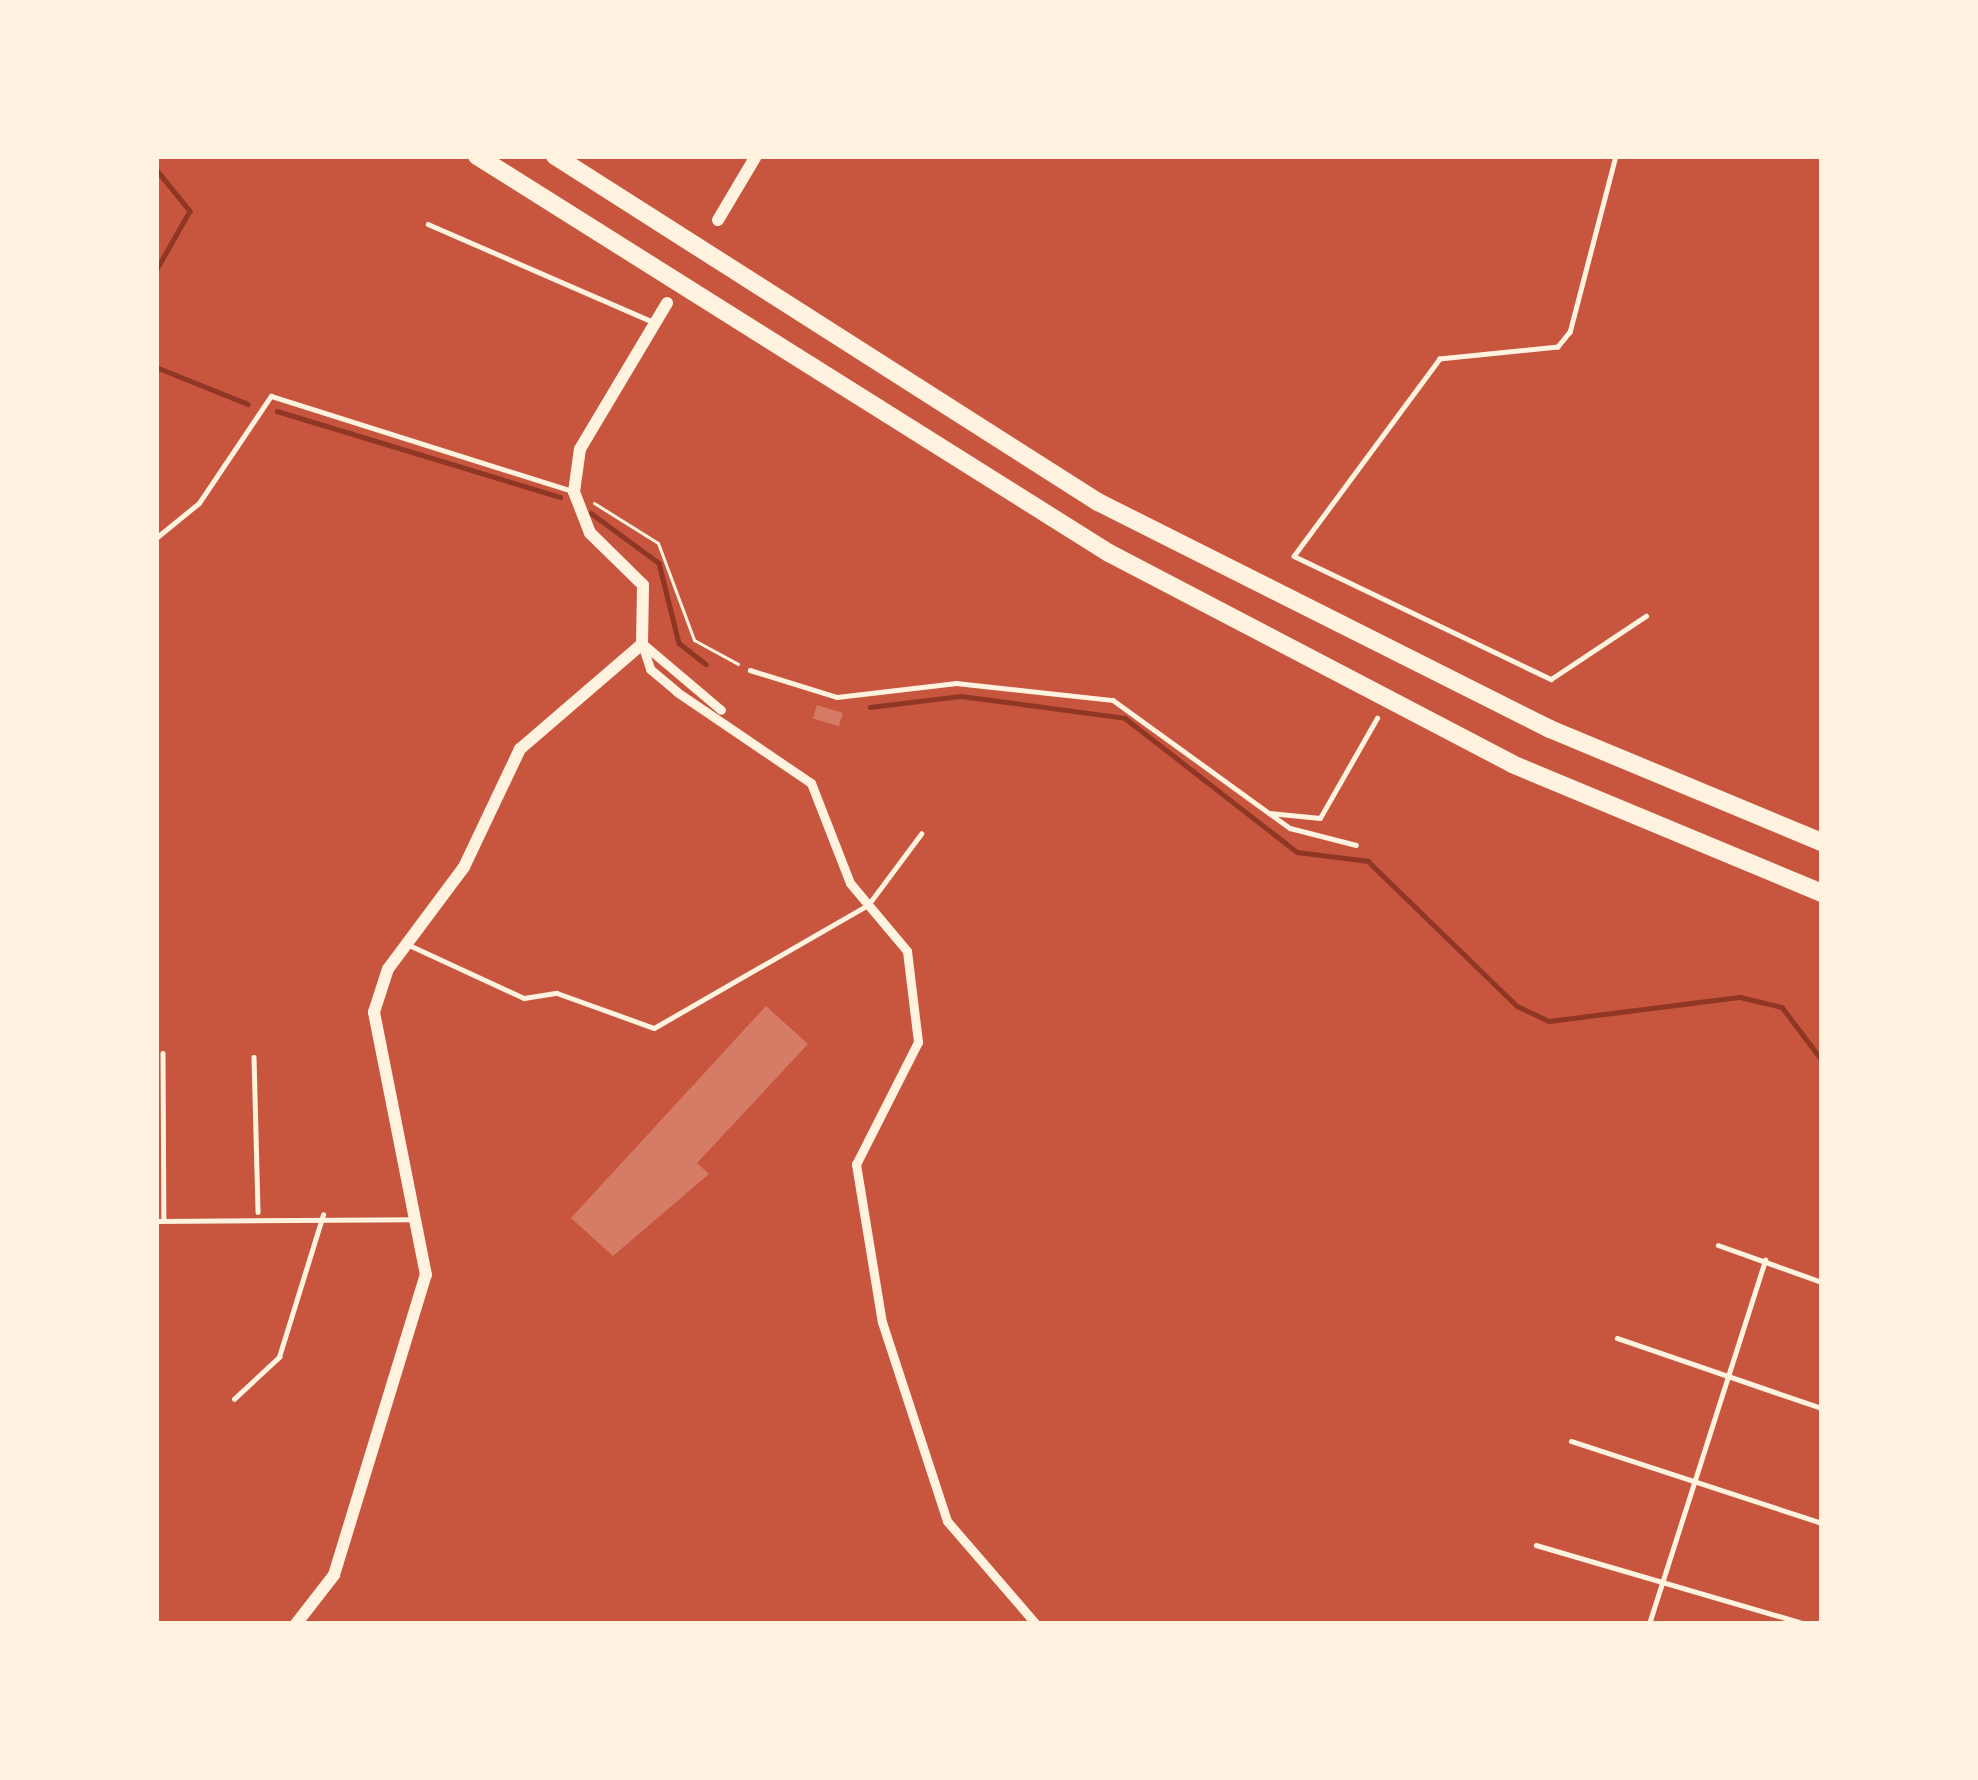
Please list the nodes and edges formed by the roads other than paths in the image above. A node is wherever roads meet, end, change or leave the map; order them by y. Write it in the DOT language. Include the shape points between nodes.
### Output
graph roads {
  1 [pos="477,156"];
  2 [pos="555,156"];
  3 [pos="756,156"];
  4 [pos="1616,156"];
  5 [pos="718,220"];
  6 [pos="428,224"];
  7 [pos="667,303"];
  8 [pos="653,322"];
  9 [pos="574,492"];
  10 [pos="156,538"];
  11 [pos="1646,616"];
  12 [pos="642,644"];
  13 [pos="750,670"];
  14 [pos="729,718"];
  15 [pos="1377,718"];
  16 [pos="1262,811"];
  17 [pos="921,834"];
  18 [pos="1822,842"];
  19 [pos="1355,845"];
  20 [pos="1822,893"];
  21 [pos="868,905"];
  22 [pos="407,944"];
  23 [pos="163,1053"];
  24 [pos="254,1057"];
  25 [pos="258,1212"];
  26 [pos="323,1215"];
  27 [pos="420,1219"];
  28 [pos="160,1221"];
  29 [pos="1718,1244"];
  30 [pos="1765,1260"];
  31 [pos="1822,1282"];
  32 [pos="1618,1338"];
  33 [pos="1728,1376"];
  34 [pos="234,1399"];
  35 [pos="1822,1408"];
  36 [pos="1571,1441"];
  37 [pos="1694,1481"];
  38 [pos="1822,1523"];
  39 [pos="1535,1545"];
  40 [pos="1662,1582"];
  41 [pos="296,1624"];
  42 [pos="1036,1624"];
  43 [pos="1649,1624"];
  44 [pos="1807,1624"];
  1 -- 20 [label="highway" via="1109,553 1399,708"];
  2 -- 18 [label="highway" via="1098,502 1550,729"];
  3 -- 5 [label="street"];
  4 -- 11 [label="lane" via="1570,332 1558,347 1440,359 1294,556 1551,679"];
  6 -- 8 [label="lane"];
  7 -- 8 [label="street"];
  8 -- 9 [label="street" via="580,449"];
  9 -- 10 [label="lane" via="271,396 199,502"];
  9 -- 12 [label="street" via="590,533 643,585"];
  12 -- 14 [label="street"];
  12 -- 14 [label="street" via="650,669"];
  12 -- 22 [label="street" via="520,749 464,866"];
  13 -- 16 [label="lane" via="837,697 956,683 1113,700"];
  14 -- 21 [label="street" via="812,783"];
  15 -- 16 [label="lane" via="1320,818"];
  16 -- 19 [label="lane"];
  17 -- 21 [label="lane"];
  21 -- 22 [label="lane" via="654,1028 556,993 524,998"];
  21 -- 42 [label="street" via="907,951 918,1042 856,1164 882,1322 947,1521"];
  22 -- 27 [label="street" via="374,1012"];
  23 -- 28 [label="lane"];
  24 -- 25 [label="lane"];
  25 -- 26 [label="lane"];
  25 -- 28 [label="lane"];
  26 -- 27 [label="lane"];
  26 -- 34 [label="lane" via="279,1357"];
  27 -- 41 [label="street" via="426,1275 375,1453 334,1575"];
  29 -- 30 [label="lane"];
  30 -- 31 [label="lane"];
  30 -- 33 [label="lane"];
  32 -- 33 [label="lane"];
  33 -- 35 [label="lane"];
  33 -- 37 [label="lane"];
  36 -- 37 [label="lane"];
  37 -- 38 [label="lane"];
  37 -- 40 [label="lane"];
  39 -- 40 [label="lane"];
  40 -- 43 [label="lane"];
  40 -- 44 [label="lane"];
}
